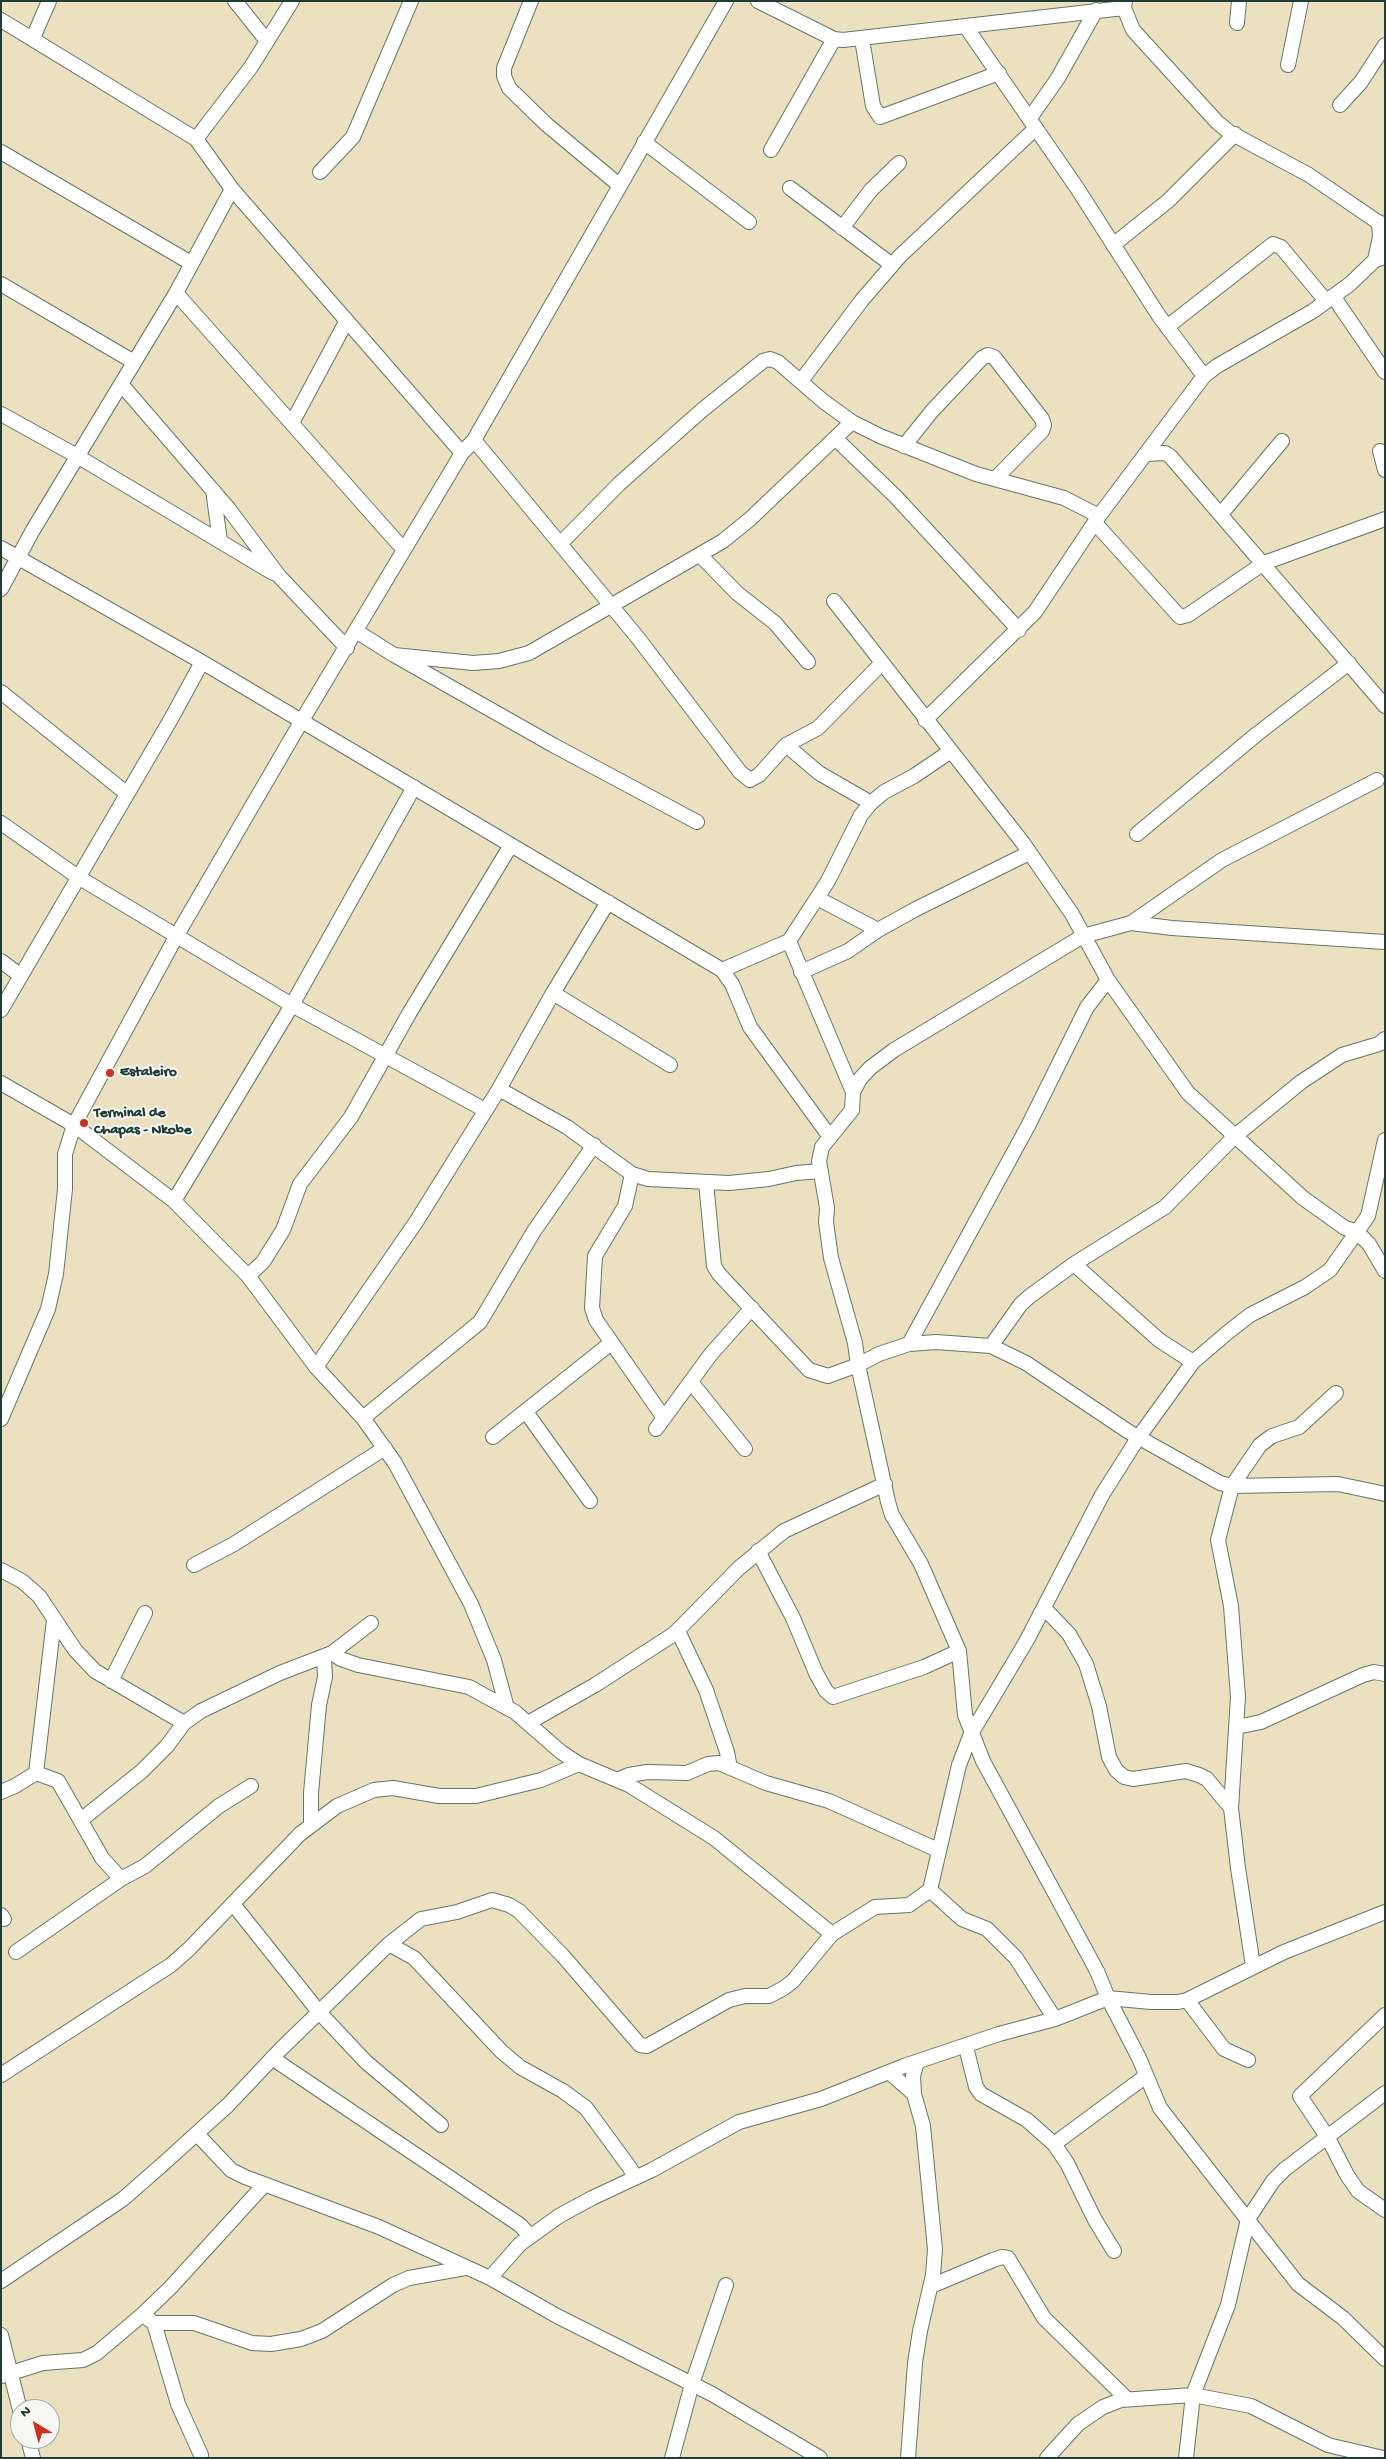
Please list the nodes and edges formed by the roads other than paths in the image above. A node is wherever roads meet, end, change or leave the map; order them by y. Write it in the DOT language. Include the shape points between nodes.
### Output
graph roads {
  1 [pos="49,1"];
  2 [pos="235,1"];
  3 [pos="292,1"];
  4 [pos="531,1"];
  5 [pos="726,1"];
  6 [pos="758,1"];
  7 [pos="1239,1"];
  8 [pos="1301,1"];
  9 [pos="408,2"];
  10 [pos="1124,4"];
  11 [pos="1096,10"];
  12 [pos="1,20"];
  13 [pos="1237,23"];
  14 [pos="966,27"];
  15 [pos="32,38"];
  16 [pos="834,39"];
  17 [pos="862,39"];
  18 [pos="267,41"];
  19 [pos="1385,45"];
  20 [pos="1288,65"];
  21 [pos="998,73"];
  22 [pos="1340,105"];
  23 [pos="1033,123"];
  24 [pos="1235,134"];
  25 [pos="196,139"];
  26 [pos="644,142"];
  27 [pos="771,150"];
  28 [pos="1,152"];
  29 [pos="899,163"];
  30 [pos="320,172"];
  31 [pos="619,185"];
  32 [pos="232,188"];
  33 [pos="790,188"];
  34 [pos="749,222"];
  35 [pos="1382,224"];
  36 [pos="842,228"];
  37 [pos="1112,245"];
  38 [pos="1380,259"];
  39 [pos="191,263"];
  40 [pos="892,265"];
  41 [pos="1,284"];
  42 [pos="176,293"];
  43 [pos="1329,298"];
  44 [pos="346,322"];
  45 [pos="1167,327"];
  46 [pos="134,362"];
  47 [pos="1385,372"];
  48 [pos="1204,376"];
  49 [pos="801,381"];
  50 [pos="120,384"];
  51 [pos="1,414"];
  52 [pos="852,422"];
  53 [pos="292,423"];
  54 [pos="836,439"];
  55 [pos="474,440"];
  56 [pos="1282,442"];
  57 [pos="904,446"];
  58 [pos="1380,451"];
  59 [pos="462,454"];
  60 [pos="1147,454"];
  61 [pos="77,456"];
  62 [pos="1385,470"];
  63 [pos="995,480"];
  64 [pos="213,490"];
  65 [pos="1221,514"];
  66 [pos="1097,519"];
  67 [pos="1385,520"];
  68 [pos="220,541"];
  69 [pos="560,544"];
  70 [pos="1,548"];
  71 [pos="404,550"];
  72 [pos="700,555"];
  73 [pos="19,558"];
  74 [pos="1264,563"];
  75 [pos="278,576"];
  76 [pos="1,589"];
  77 [pos="834,601"];
  78 [pos="610,607"];
  79 [pos="1019,630"];
  80 [pos="356,631"];
  81 [pos="347,648"];
  82 [pos="394,655"];
  83 [pos="202,662"];
  84 [pos="808,662"];
  85 [pos="882,663"];
  86 [pos="1349,663"];
  87 [pos="1378,690"];
  88 [pos="1,692"];
  89 [pos="1385,706"];
  90 [pos="925,720"];
  91 [pos="301,722"];
  92 [pos="786,745"];
  93 [pos="951,751"];
  94 [pos="1377,780"];
  95 [pos="414,787"];
  96 [pos="126,793"];
  97 [pos="871,803"];
  98 [pos="697,822"];
  99 [pos="1,823"];
  100 [pos="1137,834"];
  101 [pos="511,845"];
  102 [pos="1029,853"];
  103 [pos="78,877"];
  104 [pos="817,898"];
  105 [pos="608,902"];
  106 [pos="1131,923"];
  107 [pos="878,930"];
  108 [pos="177,935"];
  109 [pos="1082,936"];
  110 [pos="790,941"];
  111 [pos="1385,942"];
  112 [pos="1,961"];
  113 [pos="722,970"];
  114 [pos="801,972"];
  115 [pos="21,976"];
  116 [pos="1108,980"];
  117 [pos="553,993"];
  118 [pos="292,1005"];
  119 [pos="1,1010"];
  120 [pos="1383,1043"];
  121 [pos="387,1056"];
  122 [pos="670,1065"];
  123 [pos="1,1083"];
  124 [pos="499,1089"];
  125 [pos="853,1092"];
  126 [pos="485,1110"];
  127 [pos="74,1125"];
  128 [pos="1235,1136"];
  129 [pos="830,1137"];
  130 [pos="1385,1140"];
  131 [pos="594,1145"];
  132 [pos="821,1171"];
  133 [pos="632,1174"];
  134 [pos="706,1182"];
  135 [pos="174,1201"];
  136 [pos="1385,1201"];
  137 [pos="1368,1216"];
  138 [pos="1356,1231"];
  139 [pos="1074,1264"];
  140 [pos="1385,1271"];
  141 [pos="248,1276"];
  142 [pos="752,1308"];
  143 [pos="611,1343"];
  144 [pos="855,1343"];
  145 [pos="910,1344"];
  146 [pos="991,1346"];
  147 [pos="879,1354"];
  148 [pos="1193,1362"];
  149 [pos="858,1366"];
  150 [pos="316,1368"];
  151 [pos="691,1382"];
  152 [pos="1336,1392"];
  153 [pos="526,1412"];
  154 [pos="364,1418"];
  155 [pos="664,1418"];
  156 [pos="1,1419"];
  157 [pos="656,1429"];
  158 [pos="493,1437"];
  159 [pos="1138,1438"];
  160 [pos="385,1448"];
  161 [pos="746,1449"];
  162 [pos="885,1484"];
  163 [pos="1232,1486"];
  164 [pos="1385,1494"];
  165 [pos="590,1501"];
  166 [pos="758,1551"];
  167 [pos="194,1565"];
  168 [pos="1,1570"];
  169 [pos="1044,1608"];
  170 [pos="145,1613"];
  171 [pos="54,1620"];
  172 [pos="371,1623"];
  173 [pos="678,1630"];
  174 [pos="959,1651"];
  175 [pos="328,1655"];
  176 [pos="1385,1674"];
  177 [pos="111,1680"];
  178 [pos="507,1708"];
  179 [pos="184,1723"];
  180 [pos="528,1723"];
  181 [pos="1237,1727"];
  182 [pos="971,1734"];
  183 [pos="579,1764"];
  184 [pos="730,1768"];
  185 [pos="36,1773"];
  186 [pos="617,1780"];
  187 [pos="251,1786"];
  188 [pos="1,1792"];
  189 [pos="1231,1808"];
  190 [pos="81,1820"];
  191 [pos="311,1824"];
  192 [pos="938,1850"];
  193 [pos="120,1879"];
  194 [pos="930,1890"];
  195 [pos="233,1904"];
  196 [pos="1385,1912"];
  197 [pos="832,1934"];
  198 [pos="389,1944"];
  199 [pos="16,1952"];
  200 [pos="1253,1966"];
  201 [pos="1108,1998"];
  202 [pos="1187,2000"];
  203 [pos="319,2012"];
  204 [pos="1385,2015"];
  205 [pos="1055,2018"];
  206 [pos="966,2047"];
  207 [pos="272,2058"];
  208 [pos="1248,2060"];
  209 [pos="917,2062"];
  210 [pos="890,2073"];
  211 [pos="1,2075"];
  212 [pos="1146,2076"];
  213 [pos="1385,2093"];
  214 [pos="914,2094"];
  215 [pos="441,2125"];
  216 [pos="197,2134"];
  217 [pos="1328,2138"];
  218 [pos="1054,2144"];
  219 [pos="635,2178"];
  220 [pos="264,2185"];
  221 [pos="1385,2210"];
  222 [pos="1248,2219"];
  223 [pos="530,2236"];
  224 [pos="1114,2251"];
  225 [pos="465,2268"];
  226 [pos="490,2278"];
  227 [pos="1,2281"];
  228 [pos="726,2285"];
  229 [pos="931,2286"];
  230 [pos="149,2319"];
  231 [pos="1,2335"];
  232 [pos="1385,2359"];
  233 [pos="6,2374"];
  234 [pos="692,2384"];
  235 [pos="1193,2395"];
  236 [pos="16,2399"];
  237 [pos="1127,2399"];
  238 [pos="201,2455"];
  239 [pos="672,2458"];
  240 [pos="820,2458"];
  241 [pos="908,2458"];
  242 [pos="1047,2458"];
  243 [pos="1186,2458"];
  244 [pos="1382,2458"];
  1 -- 15 [label="street"];
  2 -- 18 [label="street"];
  3 -- 18 [label="street"];
  4 -- 31 [label="street" via="504,68 509,88 546,124"];
  5 -- 26 [label="street"];
  6 -- 16 [label="street"];
  7 -- 13 [label="street"];
  8 -- 20 [label="street"];
  9 -- 30 [label="street" via="353,136"];
  10 -- 11 [label="street"];
  10 -- 24 [label="street" via="1133,30 1217,122"];
  11 -- 14 [label="street"];
  11 -- 23 [label="street"];
  12 -- 15 [label="street"];
  14 -- 17 [label="street"];
  14 -- 21 [label="street"];
  15 -- 25 [label="street"];
  16 -- 17 [label="street"];
  16 -- 27 [label="street"];
  17 -- 21 [label="street" via="873,106 880,117"];
  18 -- 25 [label="street"];
  19 -- 22 [label="street"];
  21 -- 23 [label="street"];
  23 -- 37 [label="street"];
  23 -- 40 [label="street"];
  24 -- 35 [label="street" via="1309,175"];
  24 -- 37 [label="street" via="1174,195"];
  25 -- 32 [label="street"];
  26 -- 31 [label="street"];
  26 -- 34 [label="street"];
  28 -- 39 [label="street"];
  29 -- 36 [label="street" via="871,190"];
  31 -- 55 [label="street"];
  32 -- 39 [label="street"];
  32 -- 44 [label="street"];
  33 -- 36 [label="street"];
  35 -- 38 [label="street"];
  36 -- 40 [label="street"];
  37 -- 45 [label="street"];
  38 -- 43 [label="street"];
  39 -- 42 [label="street"];
  40 -- 49 [label="street"];
  41 -- 46 [label="street"];
  42 -- 46 [label="street"];
  42 -- 53 [label="street"];
  43 -- 45 [label="street" via="1282,247 1273,244"];
  43 -- 47 [label="street"];
  43 -- 48 [label="street"];
  44 -- 53 [label="street"];
  44 -- 59 [label="street"];
  45 -- 48 [label="street"];
  46 -- 50 [label="street"];
  48 -- 60 [label="street"];
  49 -- 52 [label="street"];
  49 -- 69 [label="street" via="778,362 763,361 619,484"];
  50 -- 61 [label="street"];
  50 -- 64 [label="street"];
  51 -- 61 [label="street"];
  52 -- 54 [label="street"];
  52 -- 57 [label="street"];
  53 -- 71 [label="street"];
  54 -- 72 [label="street" via="750,519"];
  54 -- 79 [label="street" via="908,510"];
  55 -- 59 [label="street"];
  55 -- 69 [label="street"];
  56 -- 65 [label="street"];
  57 -- 63 [label="street"];
  57 -- 63 [label="street" via="982,358 994,357 1042,418 1044,425"];
  58 -- 62 [label="street"];
  59 -- 71 [label="street"];
  60 -- 65 [label="street" via="1166,453 1170,456"];
  60 -- 66 [label="street"];
  61 -- 68 [label="street"];
  61 -- 73 [label="street"];
  63 -- 66 [label="street" via="1064,498"];
  64 -- 68 [label="street"];
  64 -- 75 [label="street"];
  65 -- 74 [label="street"];
  66 -- 74 [label="street" via="1180,617 1188,615"];
  66 -- 79 [label="street" via="1035,612"];
  67 -- 74 [label="street"];
  68 -- 75 [label="street"];
  69 -- 78 [label="street"];
  70 -- 73 [label="street"];
  71 -- 80 [label="street"];
  72 -- 78 [label="street"];
  72 -- 84 [label="street" via="737,593 775,623"];
  73 -- 76 [label="street"];
  73 -- 83 [label="street"];
  74 -- 86 [label="street"];
  75 -- 81 [label="street"];
  77 -- 85 [label="street"];
  78 -- 82 [label="street" via="515,658 473,663"];
  78 -- 92 [label="street" via="746,777 754,779"];
  79 -- 90 [label="street"];
  80 -- 81 [label="street"];
  80 -- 82 [label="street"];
  81 -- 91 [label="street"];
  82 -- 98 [label="street"];
  83 -- 91 [label="street"];
  83 -- 96 [label="street"];
  85 -- 90 [label="street"];
  85 -- 92 [label="street" via="818,728"];
  86 -- 87 [label="street"];
  86 -- 100 [label="street"];
  87 -- 89 [label="street"];
  88 -- 96 [label="street"];
  90 -- 93 [label="street"];
  91 -- 95 [label="street"];
  91 -- 108 [label="street"];
  92 -- 97 [label="street" via="819,773"];
  93 -- 97 [label="street"];
  93 -- 102 [label="street"];
  94 -- 106 [label="street" via="1222,860"];
  95 -- 101 [label="street"];
  95 -- 118 [label="street"];
  96 -- 103 [label="street"];
  97 -- 104 [label="street" via="861,815"];
  99 -- 103 [label="street"];
  101 -- 105 [label="street"];
  101 -- 121 [label="street"];
  102 -- 107 [label="street"];
  102 -- 109 [label="street" via="1072,914"];
  103 -- 108 [label="street"];
  103 -- 115 [label="street"];
  104 -- 107 [label="street"];
  104 -- 110 [label="street"];
  105 -- 113 [label="street"];
  105 -- 117 [label="street"];
  106 -- 109 [label="street"];
  106 -- 111 [label="street"];
  107 -- 114 [label="street" via="848,951"];
  108 -- 118 [label="street"];
  108 -- 127 [label="street"];
  109 -- 116 [label="street"];
  109 -- 125 [label="street" via="894,1050 860,1078"];
  110 -- 113 [label="street"];
  110 -- 114 [label="street"];
  112 -- 115 [label="street"];
  113 -- 129 [label="street" via="732,984 750,1027"];
  114 -- 125 [label="street"];
  115 -- 119 [label="street"];
  116 -- 128 [label="street" via="1188,1093"];
  116 -- 145 [label="street" via="1087,1007 1028,1126"];
  117 -- 122 [label="street"];
  117 -- 124 [label="street"];
  118 -- 121 [label="street"];
  118 -- 135 [label="street"];
  120 -- 128 [label="street" via="1349,1052 1321,1067"];
  121 -- 126 [label="street"];
  121 -- 141 [label="street" via="351,1117 300,1184 286,1224 263,1262"];
  123 -- 127 [label="street"];
  124 -- 126 [label="street"];
  124 -- 131 [label="street"];
  125 -- 129 [label="street" via="852,1110"];
  126 -- 150 [label="street" via="416,1222"];
  127 -- 135 [label="street"];
  127 -- 156 [label="street" via="65,1154 58,1265 50,1301"];
  128 -- 138 [label="street" via="1303,1198 1345,1228"];
  128 -- 139 [label="street" via="1165,1207"];
  129 -- 132 [label="street" via="818,1161"];
  130 -- 137 [label="street"];
  131 -- 133 [label="street"];
  131 -- 154 [label="street" via="534,1231 480,1322"];
  132 -- 134 [label="street" via="769,1180"];
  132 -- 144 [label="street" via="831,1258"];
  133 -- 134 [label="street"];
  133 -- 143 [label="street" via="625,1206 595,1256 592,1308"];
  134 -- 142 [label="street" via="714,1266"];
  135 -- 141 [label="street"];
  136 -- 137 [label="street"];
  137 -- 138 [label="street"];
  138 -- 140 [label="street"];
  138 -- 148 [label="street" via="1330,1270 1305,1287 1250,1315"];
  139 -- 146 [label="street" via="1021,1304"];
  139 -- 148 [label="street" via="1159,1340"];
  141 -- 150 [label="street"];
  142 -- 149 [label="street" via="809,1370 828,1376"];
  142 -- 151 [label="street"];
  143 -- 153 [label="street"];
  143 -- 155 [label="street"];
  144 -- 147 [label="street"];
  144 -- 149 [label="street"];
  145 -- 146 [label="street" via="936,1342"];
  145 -- 147 [label="street"];
  146 -- 159 [label="street" via="1034,1367"];
  147 -- 149 [label="street"];
  148 -- 159 [label="street"];
  149 -- 162 [label="street"];
  150 -- 154 [label="street"];
  151 -- 155 [label="street"];
  151 -- 161 [label="street"];
  152 -- 163 [label="street" via="1299,1427 1264,1440"];
  153 -- 158 [label="street"];
  153 -- 165 [label="street"];
  154 -- 160 [label="street"];
  155 -- 157 [label="street"];
  159 -- 163 [label="street"];
  159 -- 169 [label="street" via="1102,1495"];
  160 -- 167 [label="street" via="234,1544"];
  160 -- 178 [label="street" via="471,1604 494,1660"];
  162 -- 166 [label="street" via="784,1532"];
  162 -- 174 [label="street" via="892,1515 921,1564"];
  163 -- 164 [label="street" via="1338,1484"];
  163 -- 181 [label="street" via="1218,1540 1233,1629"];
  166 -- 173 [label="street"];
  166 -- 174 [label="street" via="793,1618 816,1673 833,1697 924,1667"];
  168 -- 171 [label="street" via="22,1580 39,1596"];
  169 -- 182 [label="street"];
  169 -- 189 [label="street" via="1069,1634 1086,1664 1109,1756 1116,1770 1133,1779 1186,1771 1199,1775 1208,1779"];
  170 -- 177 [label="street"];
  171 -- 177 [label="street" via="83,1660 94,1671"];
  171 -- 185 [label="street"];
  172 -- 175 [label="street"];
  173 -- 180 [label="street" via="625,1667"];
  173 -- 184 [label="street" via="706,1690 728,1752"];
  174 -- 182 [label="street" via="965,1715"];
  175 -- 178 [label="street" via="358,1665 469,1687"];
  175 -- 179 [label="street" via="228,1697"];
  175 -- 191 [label="street" via="319,1704 310,1793"];
  176 -- 181 [label="street" via="1363,1675 1261,1722"];
  177 -- 179 [label="street"];
  178 -- 180 [label="street"];
  179 -- 190 [label="street" via="142,1771"];
  180 -- 183 [label="street"];
  181 -- 189 [label="street"];
  182 -- 192 [label="street"];
  182 -- 201 [label="street" via="1098,1971"];
  183 -- 186 [label="street"];
  183 -- 191 [label="street" via="541,1780 476,1796 439,1796 393,1788 374,1790 337,1806"];
  184 -- 186 [label="street" via="719,1763 708,1764 687,1773 647,1772"];
  184 -- 192 [label="street" via="766,1783 829,1801"];
  185 -- 188 [label="street"];
  185 -- 190 [label="street" via="58,1781"];
  186 -- 197 [label="street" via="714,1838"];
  187 -- 193 [label="street" via="219,1806 145,1866"];
  189 -- 200 [label="street"];
  190 -- 193 [label="street" via="102,1858"];
  191 -- 195 [label="street"];
  192 -- 194 [label="street"];
  193 -- 199 [label="street"];
  194 -- 197 [label="street" via="909,1905 875,1907"];
  194 -- 205 [label="street" via="962,1920 987,1929 1016,1958"];
  195 -- 203 [label="street"];
  195 -- 211 [label="street" via="170,1965"];
  196 -- 200 [label="street"];
  197 -- 198 [label="street" via="784,1988 769,1996 729,2000 647,2046 640,2045 563,1956 509,1904 492,1900 421,1919"];
  198 -- 203 [label="street"];
  198 -- 219 [label="street" via="414,1958 520,2067 586,2108"];
  200 -- 202 [label="street"];
  201 -- 202 [label="street" via="1161,2003"];
  201 -- 205 [label="street"];
  201 -- 212 [label="street"];
  202 -- 208 [label="street" via="1224,2049"];
  203 -- 207 [label="street"];
  203 -- 215 [label="street" via="366,2062"];
  204 -- 217 [label="street" via="1301,2094"];
  205 -- 206 [label="street"];
  206 -- 209 [label="street"];
  206 -- 218 [label="street" via="976,2087 981,2094 1027,2120"];
  207 -- 216 [label="street"];
  207 -- 223 [label="street" via="513,2220"];
  209 -- 210 [label="street"];
  209 -- 214 [label="street" via="913,2076"];
  210 -- 214 [label="street"];
  210 -- 219 [label="street" via="821,2099 739,2122"];
  212 -- 218 [label="street"];
  212 -- 222 [label="street" via="1171,2124"];
  213 -- 217 [label="street"];
  214 -- 229 [label="street" via="923,2126 933,2211 935,2248"];
  216 -- 220 [label="street" via="231,2170"];
  216 -- 227 [label="street" via="123,2199"];
  217 -- 221 [label="street" via="1358,2191"];
  217 -- 222 [label="street" via="1273,2181"];
  218 -- 224 [label="street" via="1067,2162"];
  219 -- 223 [label="street" via="592,2198"];
  220 -- 225 [label="street" via="379,2227"];
  220 -- 230 [label="street"];
  222 -- 232 [label="street" via="1298,2284 1343,2318"];
  222 -- 235 [label="street" via="1228,2305"];
  223 -- 226 [label="street" via="511,2252"];
  225 -- 226 [label="street"];
  225 -- 230 [label="street" via="393,2284 322,2331 301,2339 271,2344 252,2344 194,2323"];
  226 -- 234 [label="street" via="557,2316"];
  228 -- 234 [label="street"];
  229 -- 237 [label="street" via="993,2260 1008,2258 1044,2318"];
  229 -- 241 [label="street" via="915,2363"];
  230 -- 233 [label="street" via="90,2358 43,2363"];
  230 -- 238 [label="street" via="178,2404"];
  231 -- 233 [label="street"];
  233 -- 236 [label="street"];
  234 -- 239 [label="street"];
  234 -- 240 [label="street"];
  235 -- 237 [label="street"];
  235 -- 243 [label="street"];
  235 -- 244 [label="street" via="1251,2406 1328,2445"];
  237 -- 242 [label="street" via="1103,2407 1078,2424"];
}
